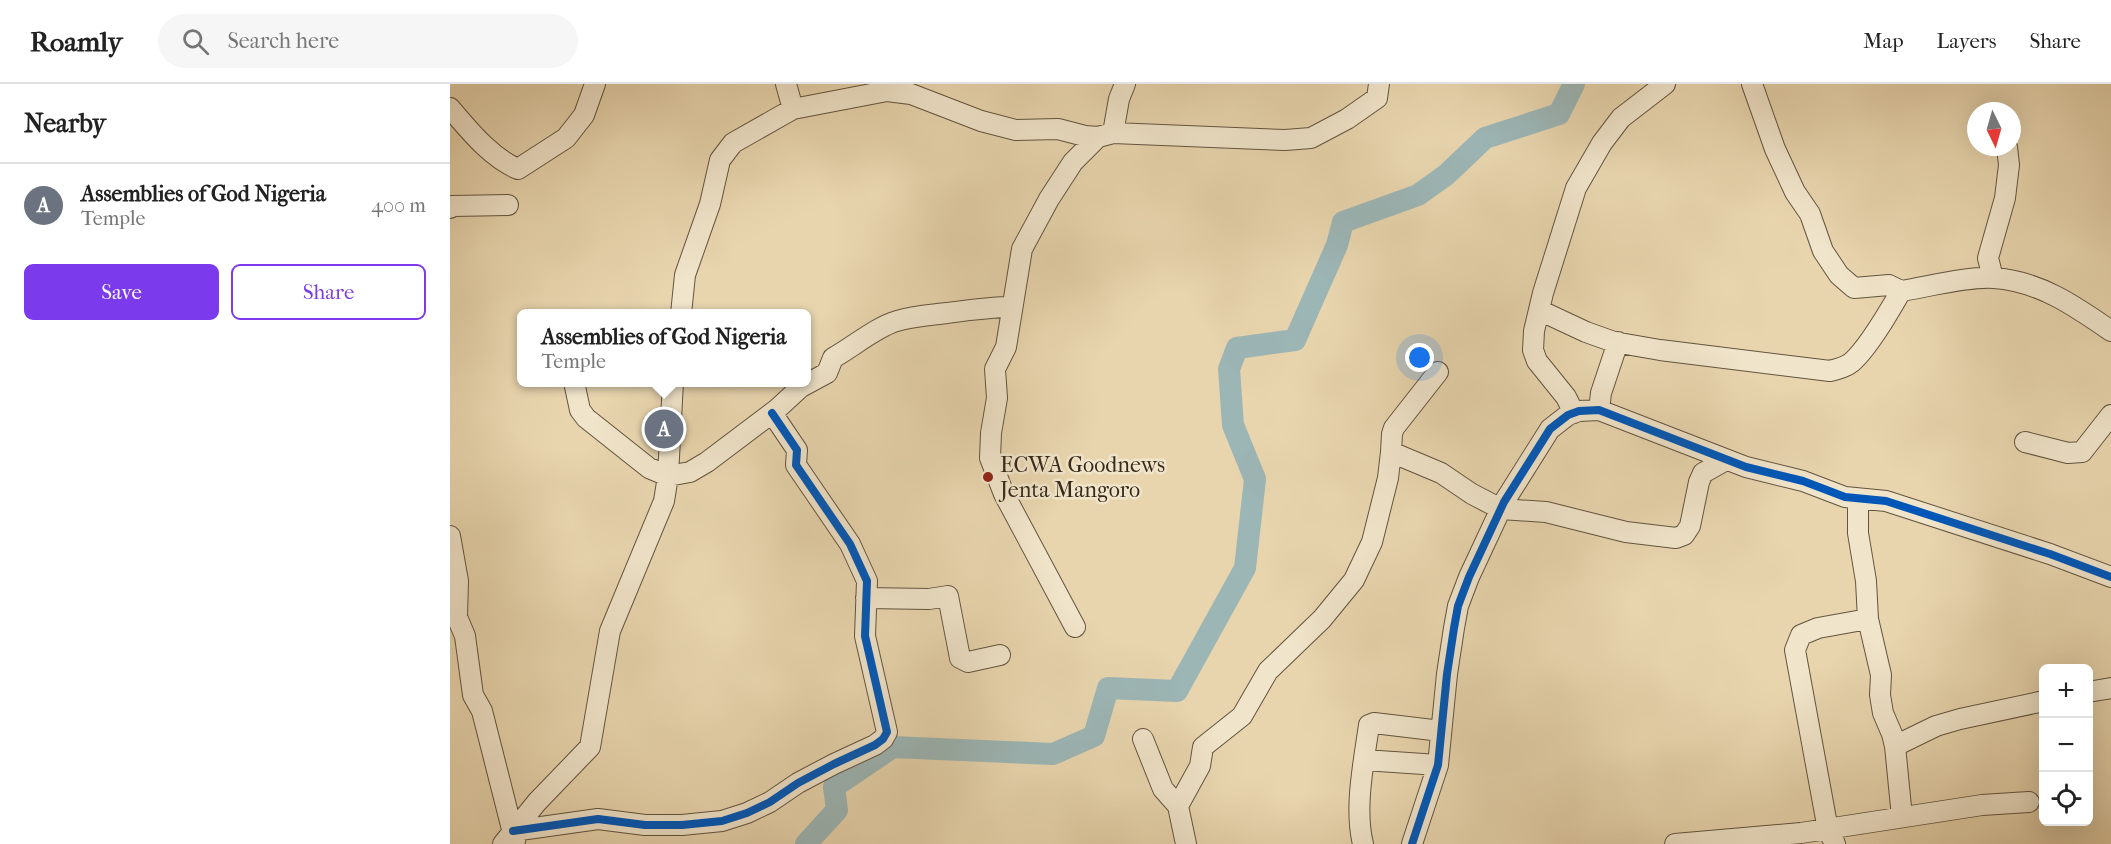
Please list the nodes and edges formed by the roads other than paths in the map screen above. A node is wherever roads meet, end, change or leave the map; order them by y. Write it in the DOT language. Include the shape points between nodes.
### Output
graph roads {
  1 [pos="595,84"];
  2 [pos="786,84"];
  3 [pos="1125,84"];
  4 [pos="1380,84"];
  5 [pos="1665,84"];
  6 [pos="1752,84"];
  7 [pos="873,89"];
  8 [pos="450,108"];
  9 [pos="793,109"];
  10 [pos="1106,135"];
  11 [pos="2008,156"];
  12 [pos="508,205"];
  13 [pos="450,208"];
  14 [pos="1993,278"];
  15 [pos="1901,291"];
  16 [pos="1012,307"];
  17 [pos="682,309"];
  18 [pos="1539,310"];
  19 [pos="2111,331"];
  20 [pos="1618,342"];
  21 [pos="1438,372"];
  22 [pos="811,382"];
  23 [pos="575,387"];
  24 [pos="673,387"];
  25 [pos="801,387"];
  26 [pos="1599,410"];
  27 [pos="772,413"];
  28 [pos="1574,413"];
  29 [pos="2111,415"];
  30 [pos="2025,442"];
  31 [pos="1391,453"];
  32 [pos="1726,460"];
  33 [pos="668,476"];
  34 [pos="1858,499"];
  35 [pos="1501,509"];
  36 [pos="450,536"];
  37 [pos="2111,577"];
  38 [pos="866,598"];
  39 [pos="1868,619"];
  40 [pos="1075,627"];
  41 [pos="1000,655"];
  42 [pos="2111,688"];
  43 [pos="2093,691"];
  44 [pos="2039,702"];
  45 [pos="1441,731"];
  46 [pos="1143,739"];
  47 [pos="1895,746"];
  48 [pos="1364,760"];
  49 [pos="1438,765"];
  50 [pos="2029,802"];
  51 [pos="1178,806"];
  52 [pos="1902,817"];
  53 [pos="1832,837"];
  54 [pos="510,840"];
  55 [pos="1186,844"];
  56 [pos="1364,844"];
  57 [pos="1412,844"];
  58 [pos="1675,844"];
  1 -- 8 [label="street" via="584,115 566,138 518,169 504,163"];
  2 -- 9 [label="street"];
  3 -- 10 [label="street"];
  4 -- 10 [label="street" via="1377,98 1311,138"];
  5 -- 18 [label="street" via="1621,118 1576,188"];
  6 -- 15 [label="street" via="1775,149 1810,214 1823,251 1839,275 1854,288 1888,285"];
  7 -- 9 [label="street"];
  7 -- 10 [label="street" via="911,94 1016,130 1058,129 1085,136"];
  9 -- 17 [label="street" via="733,143 720,160 710,204 685,274"];
  10 -- 16 [label="street" via="1073,162 1049,199 1022,249"];
  11 -- 14 [label="street" via="2006,198 1988,258"];
  12 -- 13 [label="street"];
  14 -- 15 [label="street"];
  14 -- 19 [label="street" via="2038,287"];
  15 -- 20 [label="street" via="1852,363 1830,371"];
  16 -- 22 [label="street" via="897,321 833,357 827,373"];
  16 -- 40 [label="street" via="1006,346 995,369 997,398 990,458 1004,494"];
  18 -- 20 [label="street"];
  18 -- 28 [label="street" via="1533,350"];
  20 -- 26 [label="street"];
  21 -- 31 [label="street" via="1394,428"];
  23 -- 33 [label="street" via="586,418 649,468"];
  24 -- 33 [label="street"];
  25 -- 27 [label="street"];
  26 -- 28 [label="street"];
  26 -- 32 [label="street"];
  27 -- 33 [label="street" via="707,462 690,472"];
  27 -- 38 [label="street" via="797,450 796,465 850,544 867,581"];
  28 -- 35 [label="street" via="1550,429"];
  29 -- 30 [label="street" via="2082,452 2068,453"];
  31 -- 35 [label="street" via="1441,473"];
  31 -- 51 [label="street" via="1372,542 1354,580 1322,619 1268,671 1242,716 1203,747 1200,766"];
  32 -- 34 [label="street"];
  32 -- 35 [label="street" via="1703,473 1690,526 1676,538 1626,532 1546,512"];
  33 -- 54 [label="street" via="664,501 610,631 590,747 537,802"];
  34 -- 37 [label="street" via="1886,501"];
  34 -- 39 [label="street"];
  35 -- 45 [label="street" via="1458,606"];
  36 -- 54 [label="street" via="458,581 457,617 465,636 473,695 482,711"];
  38 -- 41 [label="street" via="948,596 960,658 968,662"];
  38 -- 54 [label="street" via="865,636 887,732 875,745 770,802 722,821 645,825 598,819"];
  39 -- 47 [label="street" via="1881,675 1883,713"];
  39 -- 53 [label="street" via="1801,635 1795,650"];
  42 -- 43 [label="street"];
  44 -- 47 [label="street" via="1936,726"];
  45 -- 48 [label="street" via="1374,723 1369,725"];
  45 -- 49 [label="street"];
  46 -- 51 [label="street" via="1163,789"];
  47 -- 52 [label="street"];
  48 -- 49 [label="street"];
  48 -- 56 [label="street" via="1359,827"];
  49 -- 57 [label="street"];
  50 -- 52 [label="street"];
  51 -- 55 [label="street"];
  52 -- 53 [label="street"];
  53 -- 58 [label="street"];
}
